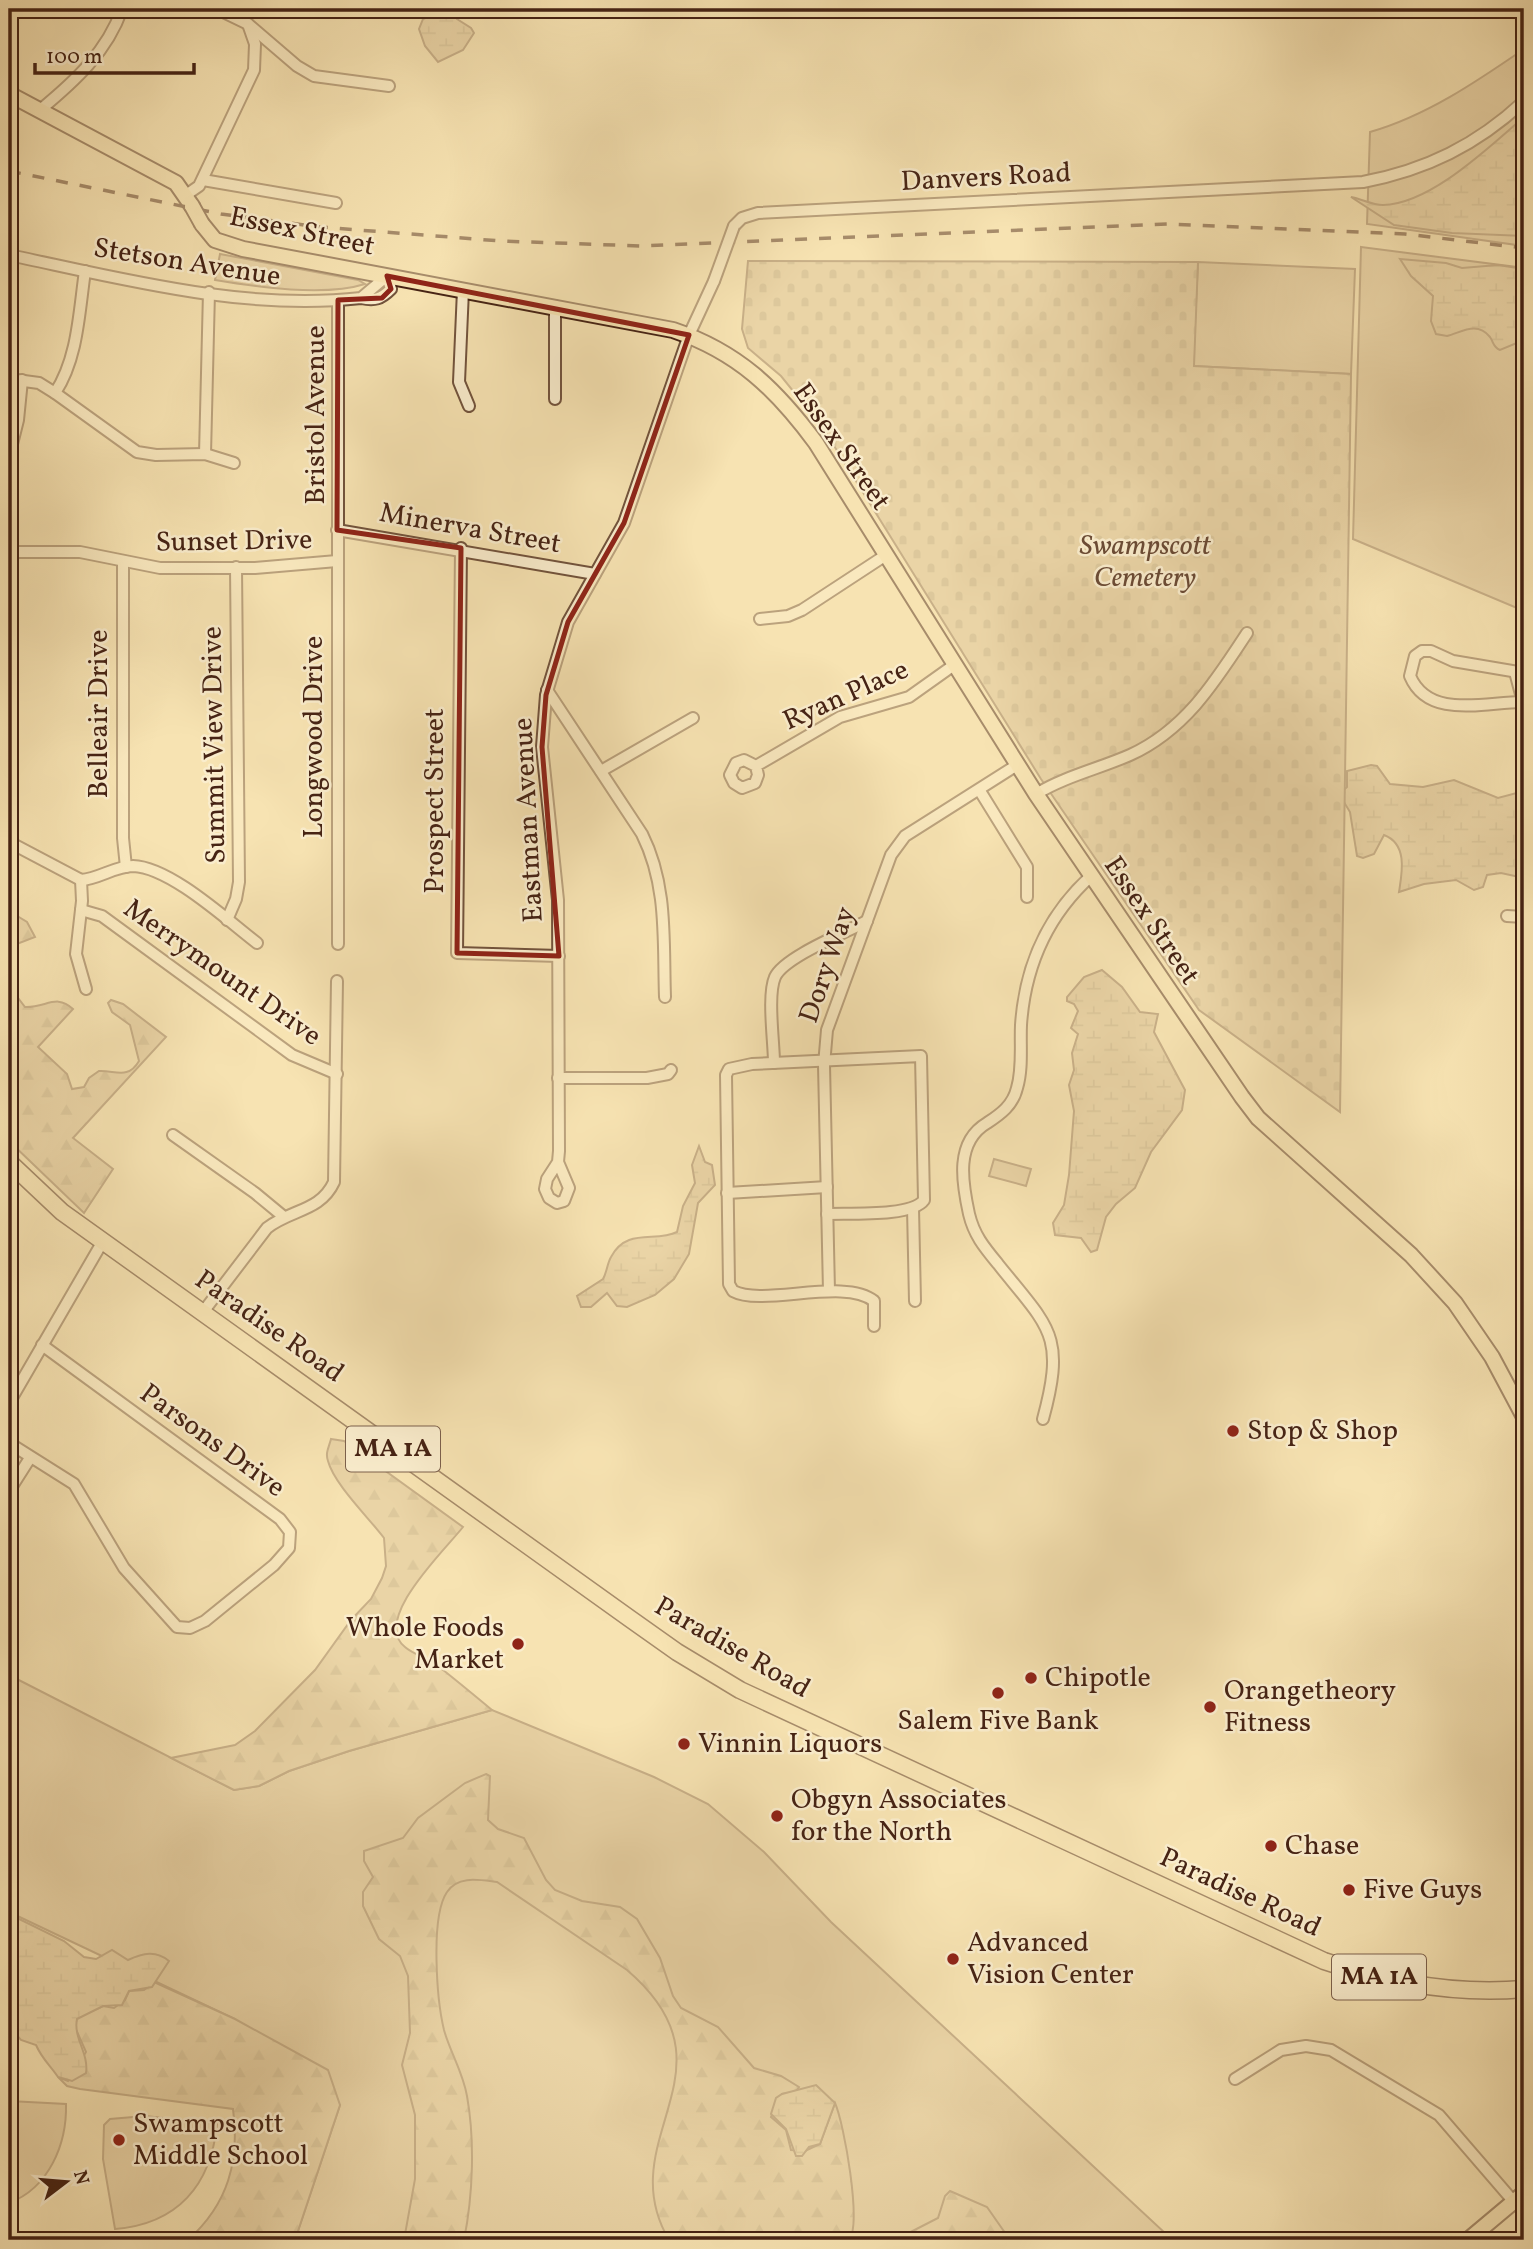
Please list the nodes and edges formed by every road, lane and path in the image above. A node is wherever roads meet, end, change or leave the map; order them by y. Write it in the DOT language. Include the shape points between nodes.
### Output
graph roads {
  1 [pos="122,9"];
  2 [pos="217,9"];
  3 [pos="248,24"];
  4 [pos="389,86"];
  5 [pos="9,94"];
  6 [pos="1524,101"];
  7 [pos="40,110"];
  8 [pos="203,180"];
  9 [pos="189,200"];
  10 [pos="336,203"];
  11 [pos="9,255"];
  12 [pos="85,271"];
  13 [pos="387,275"];
  14 [pos="463,290"];
  15 [pos="209,292"];
  16 [pos="338,300"];
  17 [pos="555,306"];
  18 [pos="689,335"];
  19 [pos="9,379"];
  20 [pos="22,380"];
  21 [pos="55,393"];
  22 [pos="555,399"];
  23 [pos="469,406"];
  24 [pos="205,454"];
  25 [pos="9,456"];
  26 [pos="234,463"];
  27 [pos="337,530"];
  28 [pos="461,548"];
  29 [pos="9,552"];
  30 [pos="886,555"];
  31 [pos="337,561"];
  32 [pos="122,562"];
  33 [pos="236,567"];
  34 [pos="594,574"];
  35 [pos="760,619"];
  36 [pos="1247,633"];
  37 [pos="954,666"];
  38 [pos="1520,673"];
  39 [pos="547,690"];
  40 [pos="1524,702"];
  41 [pos="693,718"];
  42 [pos="1017,765"];
  43 [pos="755,766"];
  44 [pos="601,771"];
  45 [pos="980,791"];
  46 [pos="1036,794"];
  47 [pos="9,842"];
  48 [pos="126,867"];
  49 [pos="1091,876"];
  50 [pos="81,880"];
  51 [pos="1027,897"];
  52 [pos="81,910"];
  53 [pos="1507,916"];
  54 [pos="1524,917"];
  55 [pos="226,920"];
  56 [pos="867,921"];
  57 [pos="257,943"];
  58 [pos="338,944"];
  59 [pos="559,957"];
  60 [pos="337,981"];
  61 [pos="86,989"];
  62 [pos="665,997"];
  63 [pos="824,1062"];
  64 [pos="774,1063"];
  65 [pos="671,1070"];
  66 [pos="337,1074"];
  67 [pos="558,1078"];
  68 [pos="173,1135"];
  69 [pos="9,1161"];
  70 [pos="558,1162"];
  71 [pos="827,1187"];
  72 [pos="727,1193"];
  73 [pos="913,1208"];
  74 [pos="827,1214"];
  75 [pos="284,1217"];
  76 [pos="103,1241"];
  77 [pos="829,1291"];
  78 [pos="915,1301"];
  79 [pos="203,1312"];
  80 [pos="874,1326"];
  81 [pos="42,1345"];
  82 [pos="9,1403"];
  83 [pos="1523,1410"];
  84 [pos="1043,1419"];
  85 [pos="9,1443"];
  86 [pos="30,1458"];
  87 [pos="9,1491"];
  88 [pos="1524,1989"];
  89 [pos="1235,2079"];
  90 [pos="1519,2198"];
  91 [pos="1468,2240"];
  1 -- 7 [label="street" via="99,52"];
  2 -- 3 [label="street"];
  3 -- 4 [label="street" via="314,76"];
  3 -- 8 [label="street" via="255,44 254,70"];
  5 -- 7 [label="main road, Essex Street"];
  6 -- 18 [label="street, Danvers Road, bridge" via="1489,131 1442,160 1363,182 758,213 734,226"];
  7 -- 9 [label="main road, Essex Street" via="170,179"];
  8 -- 9 [label="street"];
  8 -- 10 [label="street"];
  9 -- 13 [label="main road, Essex Street, bridge" via="209,235 221,244"];
  11 -- 12 [label="street, Stetson Avenue"];
  12 -- 15 [label="street, Stetson Avenue"];
  12 -- 21 [label="street" via="73,353"];
  13 -- 14 [label="main road, Essex Street"];
  13 -- 16 [label="street, Stetson Avenue" via="360,298"];
  14 -- 17 [label="main road, Essex Street"];
  14 -- 23 [label="street" via="458,370 461,392"];
  15 -- 16 [label="street, Stetson Avenue" via="270,301"];
  15 -- 24 [label="street"];
  16 -- 27 [label="street, Bristol Avenue"];
  17 -- 18 [label="main road, Essex Street"];
  17 -- 22 [label="street"];
  18 -- 30 [label="main road, Essex Street" via="734,357 790,410"];
  18 -- 34 [label="street, Eastman Avenue" via="624,523"];
  19 -- 20 [label="street"];
  20 -- 21 [label="street"];
  20 -- 25 [label="street"];
  21 -- 24 [label="street" via="137,452"];
  24 -- 26 [label="street"];
  27 -- 28 [label="street, Minerva Street"];
  27 -- 31 [label="street, Longwood Drive"];
  28 -- 34 [label="street, Minerva Street"];
  28 -- 59 [label="street, Prospect Street" via="457,953"];
  29 -- 32 [label="street, Sunset Drive" via="80,552"];
  30 -- 35 [label="street" via="802,610"];
  30 -- 37 [label="main road, Essex Street"];
  31 -- 33 [label="street, Sunset Drive"];
  31 -- 58 [label="street, Longwood Drive"];
  32 -- 33 [label="street, Sunset Drive" via="160,568"];
  32 -- 48 [label="street, Belleair Drive"];
  33 -- 55 [label="street, Summit View Drive" via="239,882"];
  34 -- 39 [label="street, Eastman Avenue" via="568,622"];
  36 -- 46 [label="street" via="1206,694 1169,731 1129,755 1073,774"];
  37 -- 42 [label="main road, Essex Street"];
  37 -- 43 [label="street, Ryan Place" via="909,697 841,717"];
  38 -- 40 [label="street"];
  38 -- 40 [label="street" via="1422,651 1415,656 1410,676 1422,693 1456,705"];
  39 -- 44 [label="street"];
  39 -- 59 [label="street, Eastman Avenue" via="542,747 555,858"];
  41 -- 44 [label="street"];
  42 -- 45 [label="street, Dory Way"];
  42 -- 46 [label="main road, Essex Street"];
  44 -- 62 [label="street" via="642,834 658,869"];
  45 -- 51 [label="street" via="1027,867"];
  45 -- 56 [label="street, Dory Way" via="897,845"];
  46 -- 49 [label="main road, Essex Street"];
  47 -- 50 [label="street"];
  48 -- 50 [label="street"];
  48 -- 55 [label="street" via="156,871"];
  49 -- 83 [label="main road, Essex Street" via="1258,1118 1411,1255 1455,1303"];
  49 -- 84 [label="street" via="1054,916 1035,954 1021,1022 1014,1098 971,1136 963,1157 975,1233 1036,1312 1053,1345 1055,1376"];
  50 -- 52 [label="street"];
  52 -- 61 [label="street" via="76,954"];
  52 -- 66 [label="street, Merrymount Drive" via="102,916 292,1055"];
  53 -- 54 [label="street"];
  55 -- 57 [label="street"];
  56 -- 63 [label="street, Dory Way" via="833,1007"];
  56 -- 64 [label="street" via="790,962 777,974"];
  59 -- 67 [label="street, Eastman Avenue"];
  60 -- 66 [label="street"];
  63 -- 64 [label="street"];
  63 -- 71 [label="street, Dory Way"];
  63 -- 73 [label="street" via="921,1056 924,1200"];
  64 -- 72 [label="street" via="743,1065 726,1074"];
  65 -- 67 [label="street" via="647,1078"];
  66 -- 75 [label="street" via="334,1182 314,1206"];
  67 -- 70 [label="street, Eastman Avenue"];
  68 -- 75 [label="street"];
  69 -- 76 [label="highway, Paradise Road / MA 1A" via="45,1198"];
  71 -- 72 [label="street"];
  71 -- 74 [label="street, Dory Way"];
  72 -- 77 [label="street" via="729,1284 740,1294"];
  73 -- 74 [label="street"];
  73 -- 78 [label="street"];
  74 -- 77 [label="street, Dory Way"];
  75 -- 79 [label="street" via="261,1235"];
  76 -- 79 [label="highway, Paradise Road / MA 1A"];
  76 -- 81 [label="street"];
  77 -- 80 [label="street" via="874,1301"];
  79 -- 88 [label="highway, Paradise Road / MA 1A" via="677,1652 740,1690 1324,1961 1426,1987"];
  81 -- 82 [label="street"];
  81 -- 86 [label="street, Parsons Drive" via="280,1519 290,1532 289,1548 205,1621 190,1628 177,1627 124,1568 74,1484"];
  85 -- 86 [label="street, Parsons Drive"];
  86 -- 87 [label="street"];
  89 -- 90 [label="street" via="1281,2050 1306,2046 1331,2050 1438,2115"];
  90 -- 91 [label="main road"];
}
